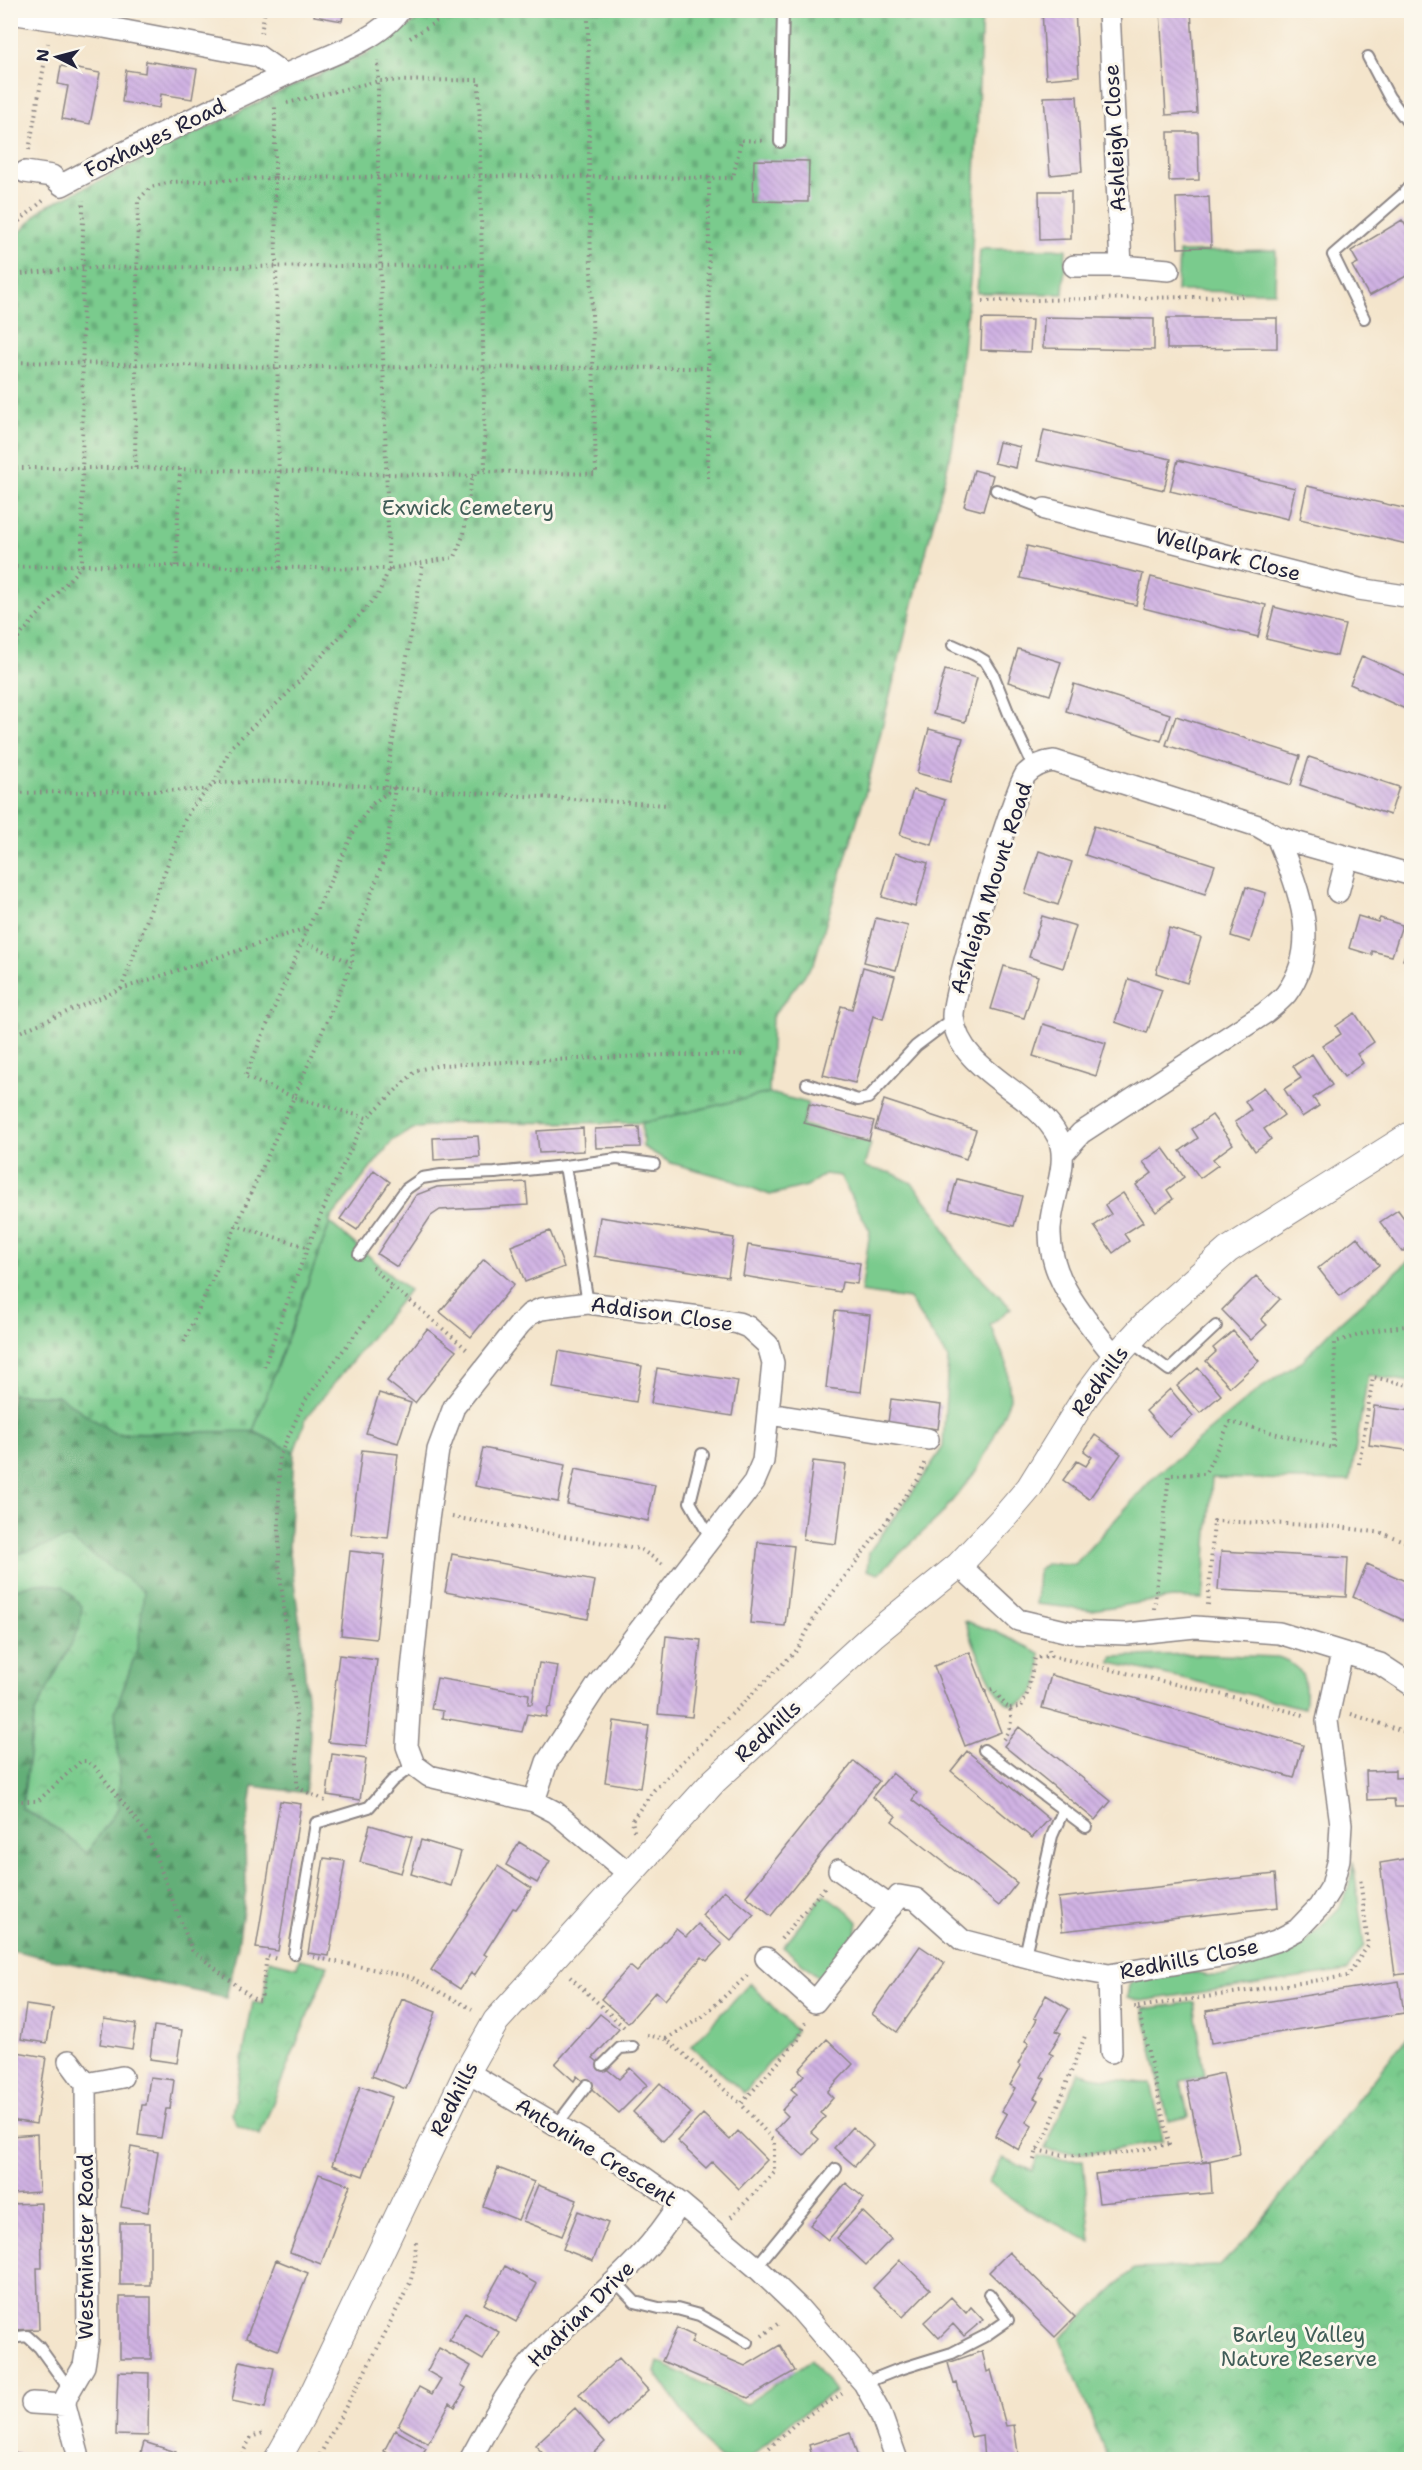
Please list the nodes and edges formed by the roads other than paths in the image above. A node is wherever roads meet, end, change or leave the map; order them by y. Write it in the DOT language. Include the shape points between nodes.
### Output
graph roads {
  1 [pos="400,10"];
  2 [pos="783,10"];
  3 [pos="1109,10"];
  4 [pos="10,13"];
  5 [pos="106,19"];
  6 [pos="1368,57"];
  7 [pos="285,75"];
  8 [pos="1412,128"];
  9 [pos="780,142"];
  10 [pos="26,172"];
  11 [pos="1412,183"];
  12 [pos="1074,266"];
  13 [pos="1121,266"];
  14 [pos="1169,270"];
  15 [pos="1364,318"];
  16 [pos="996,490"];
  17 [pos="1046,509"];
  18 [pos="1412,597"];
  19 [pos="953,645"];
  20 [pos="1034,768"];
  21 [pos="1277,837"];
  22 [pos="1347,858"];
  23 [pos="1412,875"];
  24 [pos="1338,892"];
  25 [pos="953,1018"];
  26 [pos="807,1084"];
  27 [pos="1412,1134"];
  28 [pos="1063,1153"];
  29 [pos="654,1164"];
  30 [pos="564,1167"];
  31 [pos="359,1254"];
  32 [pos="588,1302"];
  33 [pos="1216,1326"];
  34 [pos="1122,1349"];
  35 [pos="769,1414"];
  36 [pos="928,1439"];
  37 [pos="702,1454"];
  38 [pos="710,1537"];
  39 [pos="959,1565"];
  40 [pos="1342,1653"];
  41 [pos="1412,1685"];
  42 [pos="984,1750"];
  43 [pos="414,1765"];
  44 [pos="534,1801"];
  45 [pos="1062,1811"];
  46 [pos="1086,1827"];
  47 [pos="635,1865"];
  48 [pos="839,1870"];
  49 [pos="891,1907"];
  50 [pos="294,1954"];
  51 [pos="1024,1955"];
  52 [pos="765,1958"];
  53 [pos="1109,1976"];
  54 [pos="633,2047"];
  55 [pos="1111,2052"];
  56 [pos="69,2061"];
  57 [pos="603,2065"];
  58 [pos="467,2072"];
  59 [pos="122,2077"];
  60 [pos="86,2084"];
  61 [pos="587,2085"];
  62 [pos="556,2126"];
  63 [pos="836,2169"];
  64 [pos="680,2203"];
  65 [pos="756,2267"];
  66 [pos="616,2282"];
  67 [pos="988,2294"];
  68 [pos="10,2338"];
  69 [pos="747,2342"];
  70 [pos="863,2382"];
  71 [pos="68,2398"];
  72 [pos="32,2403"];
  73 [pos="78,2460"];
  74 [pos="278,2460"];
  75 [pos="470,2460"];
  76 [pos="897,2460"];
  1 -- 7 [label="street, Foxhayes Road" via="393,20 366,38"];
  2 -- 9 [label="lane"];
  3 -- 13 [label="street, Ashleigh Close"];
  4 -- 5 [label="street" via="52,20"];
  5 -- 7 [label="street" via="258,56"];
  6 -- 8 [label="lane" via="1389,97"];
  7 -- 10 [label="street, Foxhayes Road" via="62,185 52,176"];
  11 -- 15 [label="lane" via="1333,255"];
  12 -- 13 [label="street"];
  13 -- 14 [label="street"];
  16 -- 17 [label="lane"];
  17 -- 18 [label="street, Wellpark Close" via="1359,589"];
  19 -- 20 [label="lane" via="985,661"];
  20 -- 21 [label="street, Ashleigh Mount Road" via="1054,761 1258,826"];
  20 -- 25 [label="street, Ashleigh Mount Road" via="1026,775 1011,814 959,979"];
  21 -- 22 [label="street, Ashleigh Mount Road"];
  21 -- 28 [label="street" via="1300,895 1305,926 1301,966 1284,996 1265,1013 1081,1133"];
  22 -- 23 [label="street, Ashleigh Mount Road"];
  22 -- 24 [label="street"];
  25 -- 26 [label="lane" via="916,1046 868,1098 858,1100"];
  25 -- 28 [label="street, Ashleigh Mount Road" via="966,1050 1040,1112 1056,1134"];
  27 -- 34 [label="street, Redhills" via="1228,1250 1151,1317"];
  28 -- 34 [label="street" via="1050,1228 1058,1274 1075,1305"];
  29 -- 30 [label="lane" via="617,1159"];
  30 -- 31 [label="lane" via="422,1178 406,1190"];
  30 -- 32 [label="lane"];
  32 -- 35 [label="street, Addison Close" via="748,1327 762,1337 772,1353"];
  32 -- 43 [label="street, Addison Close" via="530,1314 454,1407 438,1450 428,1513 407,1746"];
  33 -- 34 [label="lane" via="1168,1370"];
  34 -- 39 [label="street, Redhills" via="1086,1396 1029,1488"];
  35 -- 36 [label="street"];
  35 -- 38 [label="street, Addison Close" via="763,1461 754,1482"];
  37 -- 38 [label="lane" via="690,1502"];
  38 -- 44 [label="street, Addison Close" via="598,1684 548,1762"];
  39 -- 40 [label="street" via="1018,1620 1069,1632 1127,1634 1195,1627 1279,1633"];
  39 -- 47 [label="street, Redhills" via="873,1635 714,1781"];
  40 -- 41 [label="street" via="1380,1664"];
  40 -- 53 [label="street, Redhills Close" via="1329,1714 1341,1824 1339,1858 1332,1886 1319,1907 1297,1930 1276,1941 1238,1953"];
  42 -- 45 [label="lane"];
  43 -- 44 [label="street" via="429,1776"];
  43 -- 50 [label="lane" via="392,1781 369,1807 316,1823"];
  44 -- 47 [label="street"];
  45 -- 46 [label="lane"];
  45 -- 51 [label="lane" via="1052,1836"];
  47 -- 58 [label="street, Redhills" via="496,2021"];
  48 -- 49 [label="street"];
  49 -- 51 [label="street, Redhills Close" via="899,1896 916,1899 962,1940"];
  49 -- 52 [label="street" via="815,2002"];
  51 -- 53 [label="street, Redhills Close"];
  53 -- 55 [label="street, Redhills Close"];
  54 -- 57 [label="lane" via="620,2048"];
  56 -- 60 [label="street"];
  58 -- 62 [label="street, Antonine Crescent"];
  58 -- 74 [label="street, Redhills"];
  59 -- 60 [label="street"];
  60 -- 71 [label="street, Westminster Road" via="88,2340 84,2366"];
  61 -- 62 [label="lane"];
  62 -- 64 [label="street, Antonine Crescent" via="639,2174"];
  63 -- 65 [label="lane"];
  64 -- 65 [label="street, Antonine Crescent"];
  64 -- 66 [label="street, Hadrian Drive" via="669,2222"];
  65 -- 70 [label="street, Antonine Crescent" via="798,2307"];
  66 -- 69 [label="lane" via="635,2302 699,2315"];
  66 -- 75 [label="street, Hadrian Drive" via="522,2373"];
  67 -- 70 [label="lane" via="1008,2320 952,2353"];
  68 -- 71 [label="lane" via="27,2336 39,2347"];
  70 -- 76 [label="street, Antonine Crescent" via="880,2412"];
  71 -- 72 [label="street"];
  71 -- 73 [label="street"];
}
